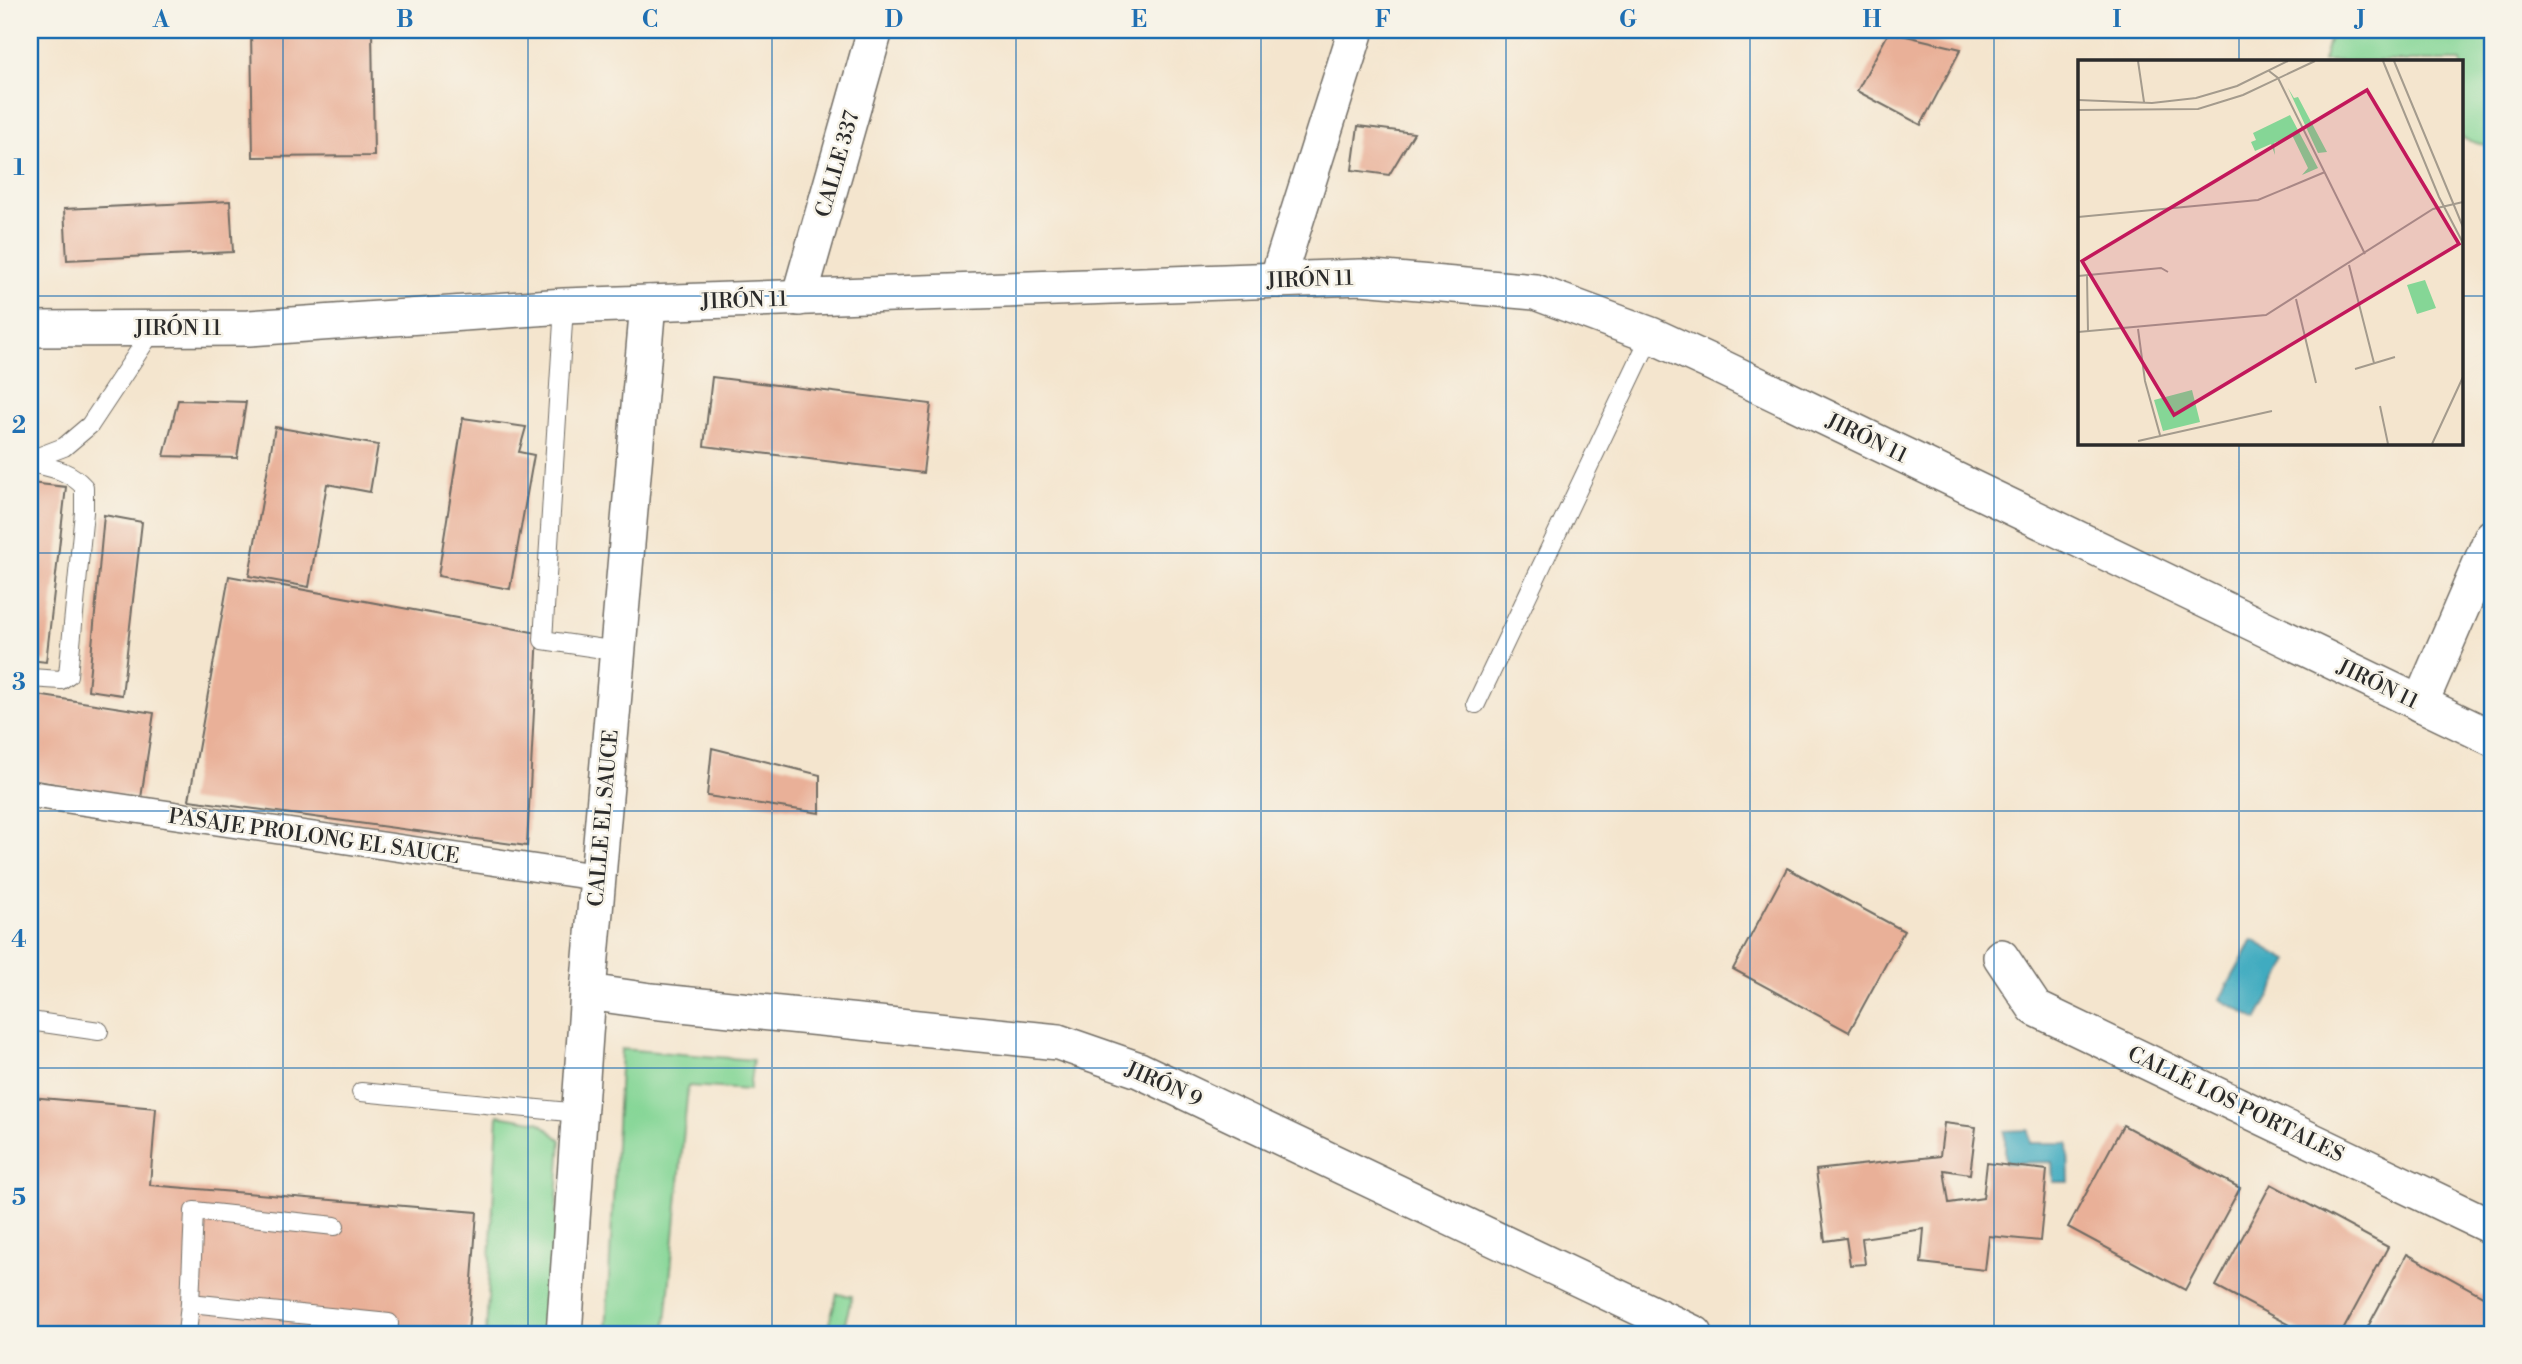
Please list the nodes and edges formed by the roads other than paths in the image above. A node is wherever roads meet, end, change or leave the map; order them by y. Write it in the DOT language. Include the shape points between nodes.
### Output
graph roads {
  1 [pos="875,30"];
  2 [pos="1356,30"];
  3 [pos="1277,280"];
  4 [pos="799,298"];
  5 [pos="648,303"];
  6 [pos="564,306"];
  7 [pos="155,327"];
  8 [pos="30,329"];
  9 [pos="1651,335"];
  10 [pos="30,462"];
  11 [pos="2492,537"];
  12 [pos="617,651"];
  13 [pos="30,678"];
  14 [pos="1476,704"];
  15 [pos="2420,704"];
  16 [pos="2492,738"];
  17 [pos="30,794"];
  18 [pos="597,877"];
  19 [pos="2001,957"];
  20 [pos="588,992"];
  21 [pos="30,1021"];
  22 [pos="99,1031"];
  23 [pos="361,1092"];
  24 [pos="579,1113"];
  25 [pos="335,1226"];
  26 [pos="2492,1227"];
  27 [pos="190,1303"];
  28 [pos="187,1334"];
  29 [pos="388,1334"];
  30 [pos="564,1334"];
  31 [pos="1695,1334"];
  1 -- 4 [label="street, CALLE 337"];
  2 -- 3 [label="street"];
  3 -- 4 [label="street, JIRÓN 11"];
  3 -- 9 [label="street, JIRÓN 11" via="1361,277 1535,292"];
  4 -- 5 [label="street, JIRÓN 11"];
  5 -- 6 [label="street, JIRÓN 11"];
  5 -- 12 [label="street, CALLE EL SAUCE"];
  6 -- 7 [label="street, JIRÓN 11" via="249,328"];
  6 -- 12 [label="lane" via="543,640"];
  7 -- 8 [label="street, JIRÓN 11"];
  7 -- 10 [label="lane" via="90,425 64,447"];
  9 -- 14 [label="lane"];
  9 -- 15 [label="street, JIRÓN 11"];
  10 -- 13 [label="lane" via="73,475 84,487 85,512 68,675 61,680"];
  11 -- 15 [label="street"];
  12 -- 18 [label="street, CALLE EL SAUCE"];
  15 -- 16 [label="street, JIRÓN 11"];
  17 -- 18 [label="street, PASAJE PROLONG EL SAUCE"];
  18 -- 20 [label="street, CALLE EL SAUCE"];
  19 -- 26 [label="street, CALLE LOS PORTALES" via="2035,1008"];
  20 -- 24 [label="street, CALLE EL SAUCE"];
  20 -- 31 [label="street, JIRÓN 9" via="1058,1042 1139,1070"];
  21 -- 22 [label="lane"];
  23 -- 24 [label="lane"];
  24 -- 30 [label="street, CALLE EL SAUCE"];
  25 -- 27 [label="lane" via="194,1211"];
  27 -- 28 [label="lane"];
  27 -- 29 [label="lane" via="389,1322"];
}
